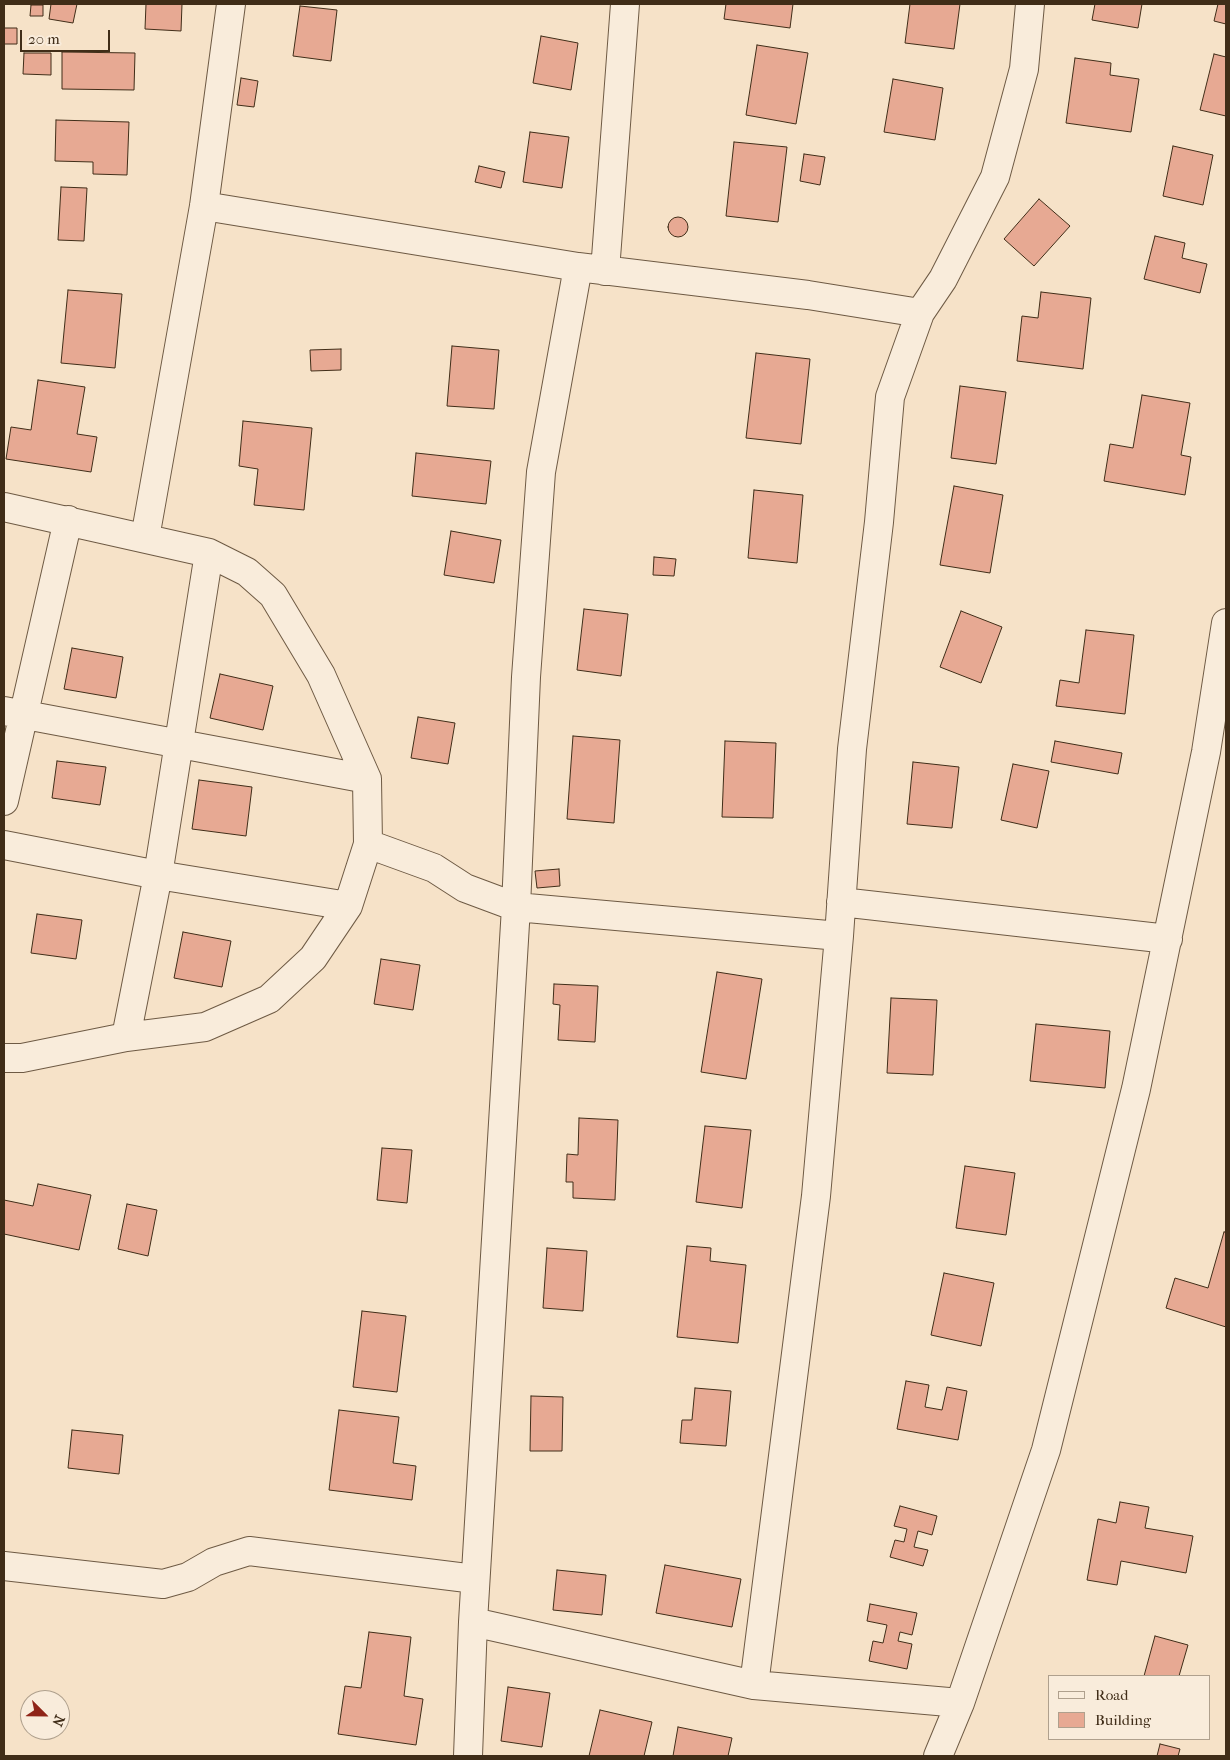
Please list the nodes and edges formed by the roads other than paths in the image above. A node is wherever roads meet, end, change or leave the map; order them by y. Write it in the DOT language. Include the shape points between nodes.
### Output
graph roads {
  1 [pos="231,4"];
  2 [pos="625,4"];
  3 [pos="1030,4"];
  4 [pos="204,206"];
  5 [pos="578,267"];
  6 [pos="605,270"];
  7 [pos="920,313"];
  8 [pos="4,507"];
  9 [pos="68,520"];
  10 [pos="145,538"];
  11 [pos="209,553"];
  12 [pos="1226,623"];
  13 [pos="14,713"];
  14 [pos="178,742"];
  15 [pos="367,779"];
  16 [pos="4,800"];
  17 [pos="368,844"];
  18 [pos="4,845"];
  19 [pos="158,875"];
  20 [pos="842,902"];
  21 [pos="348,906"];
  22 [pos="516,907"];
  23 [pos="839,936"];
  24 [pos="1168,939"];
  25 [pos="126,1037"];
  26 [pos="4,1058"];
  27 [pos="4,1566"];
  28 [pos="475,1579"];
  29 [pos="473,1622"];
  30 [pos="754,1686"];
  31 [pos="960,1703"];
  32 [pos="468,1756"];
  33 [pos="938,1756"];
  1 -- 4 [label="street"];
  2 -- 6 [label="street"];
  3 -- 7 [label="street" via="1024,70 995,177 942,279"];
  4 -- 5 [label="street"];
  4 -- 10 [label="street"];
  5 -- 6 [label="street"];
  5 -- 22 [label="street" via="540,472 526,677"];
  6 -- 7 [label="street" via="808,295"];
  7 -- 20 [label="street" via="890,397 852,749"];
  8 -- 9 [label="street"];
  9 -- 10 [label="street"];
  9 -- 13 [label="street"];
  10 -- 11 [label="street"];
  11 -- 14 [label="street"];
  11 -- 15 [label="street" via="247,572 272,595 320,675"];
  12 -- 24 [label="street" via="1206,752"];
  13 -- 14 [label="street"];
  13 -- 16 [label="street"];
  14 -- 15 [label="street"];
  14 -- 19 [label="street"];
  15 -- 17 [label="street"];
  17 -- 21 [label="street"];
  17 -- 22 [label="street" via="434,868 466,888"];
  18 -- 19 [label="street"];
  19 -- 21 [label="street"];
  19 -- 25 [label="street"];
  20 -- 23 [label="street"];
  20 -- 24 [label="street"];
  21 -- 25 [label="street" via="313,958 269,999 204,1027"];
  22 -- 23 [label="street"];
  22 -- 28 [label="street"];
  23 -- 30 [label="street" via="816,1196"];
  24 -- 31 [label="street" via="1136,1089 1046,1450"];
  25 -- 26 [label="street" via="22,1058"];
  27 -- 28 [label="street" via="163,1584 249,1551"];
  28 -- 29 [label="street"];
  29 -- 30 [label="street"];
  29 -- 32 [label="street"];
  30 -- 31 [label="street"];
  31 -- 33 [label="street"];
}
